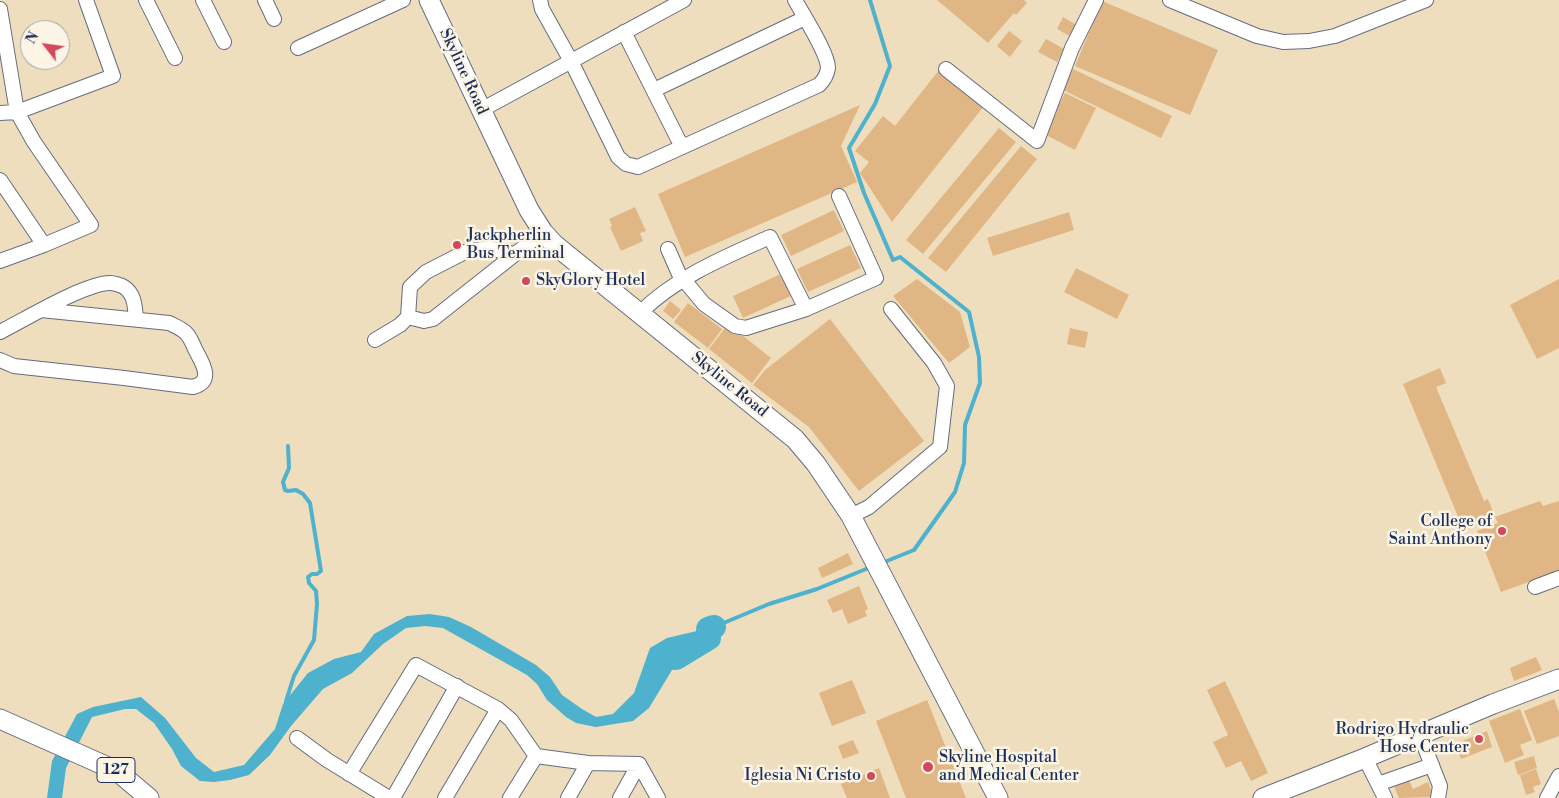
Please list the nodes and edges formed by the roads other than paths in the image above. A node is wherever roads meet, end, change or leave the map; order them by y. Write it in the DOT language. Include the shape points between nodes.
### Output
graph roads {
  1 [pos="86,0"];
  2 [pos="146,0"];
  3 [pos="203,0"];
  4 [pos="266,0"];
  5 [pos="403,0"];
  6 [pos="429,0"];
  7 [pos="540,0"];
  8 [pos="684,0"];
  9 [pos="795,0"];
  10 [pos="1096,0"];
  11 [pos="1170,0"];
  12 [pos="1426,0"];
  13 [pos="0,9"];
  14 [pos="805,18"];
  15 [pos="274,19"];
  16 [pos="624,32"];
  17 [pos="224,42"];
  18 [pos="298,48"];
  19 [pos="175,58"];
  20 [pos="571,60"];
  21 [pos="946,69"];
  22 [pos="654,90"];
  23 [pos="481,110"];
  24 [pos="17,112"];
  25 [pos="0,113"];
  26 [pos="682,147"];
  27 [pos="0,180"];
  28 [pos="839,196"];
  29 [pos="543,232"];
  30 [pos="44,245"];
  31 [pos="668,249"];
  32 [pos="514,254"];
  33 [pos="0,261"];
  34 [pos="683,280"];
  35 [pos="806,309"];
  36 [pos="891,309"];
  37 [pos="41,310"];
  38 [pos="640,313"];
  39 [pos="408,317"];
  40 [pos="136,319"];
  41 [pos="0,332"];
  42 [pos="375,340"];
  43 [pos="0,360"];
  44 [pos="851,516"];
  45 [pos="1559,578"];
  46 [pos="1535,587"];
  47 [pos="1559,679"];
  48 [pos="457,686"];
  49 [pos="498,709"];
  50 [pos="0,719"];
  51 [pos="1420,735"];
  52 [pos="297,738"];
  53 [pos="536,756"];
  54 [pos="1365,758"];
  55 [pos="588,763"];
  56 [pos="639,764"];
  57 [pos="1432,765"];
  58 [pos="349,774"];
  59 [pos="1559,776"];
  60 [pos="1378,784"];
  61 [pos="149,798"];
  62 [pos="389,798"];
  63 [pos="393,798"];
  64 [pos="444,798"];
  65 [pos="510,798"];
  66 [pos="568,798"];
  67 [pos="620,798"];
  68 [pos="658,798"];
  69 [pos="998,798"];
  70 [pos="1262,798"];
  71 [pos="1385,798"];
  72 [pos="1438,798"];
  73 [pos="1547,798"];
  1 -- 24 [label="street" via="113,76"];
  2 -- 19 [label="street"];
  3 -- 17 [label="street"];
  4 -- 15 [label="street"];
  5 -- 18 [label="street"];
  6 -- 23 [label="main road, Skyline Road"];
  7 -- 20 [label="street"];
  8 -- 16 [label="street"];
  9 -- 14 [label="street"];
  10 -- 21 [label="street" via="1072,48 1037,141"];
  11 -- 12 [label="street" via="1257,36 1283,42 1335,36"];
  13 -- 24 [label="street"];
  14 -- 22 [label="street"];
  14 -- 26 [label="street" via="828,66 826,77 819,86"];
  16 -- 20 [label="street"];
  16 -- 22 [label="street"];
  20 -- 23 [label="street"];
  20 -- 26 [label="street" via="618,157 626,164 638,167"];
  22 -- 26 [label="street"];
  23 -- 29 [label="main road, Skyline Road" via="529,210"];
  24 -- 25 [label="street"];
  24 -- 30 [label="street" via="91,225"];
  27 -- 30 [label="street"];
  28 -- 35 [label="street" via="876,278"];
  29 -- 32 [label="street"];
  29 -- 38 [label="main road, Skyline Road"];
  30 -- 33 [label="street"];
  31 -- 34 [label="street"];
  32 -- 39 [label="street" via="433,319 424,321"];
  32 -- 39 [label="street" via="489,248 465,252 426,272 410,287"];
  34 -- 35 [label="street" via="704,304 735,326 746,328"];
  34 -- 35 [label="street" via="770,237"];
  34 -- 38 [label="street"];
  36 -- 44 [label="street" via="948,386 940,447 869,507"];
  37 -- 40 [label="street"];
  37 -- 40 [label="street" via="77,293 111,283 125,287 134,300"];
  37 -- 41 [label="street"];
  38 -- 44 [label="main road, Skyline Road" via="795,438"];
  39 -- 42 [label="street"];
  40 -- 43 [label="street" via="169,323 188,335 206,369 204,380 193,387 14,366"];
  44 -- 69 [label="main road, Skyline Road"];
  45 -- 46 [label="street"];
  47 -- 51 [label="main road"];
  48 -- 49 [label="street"];
  48 -- 58 [label="street" via="416,665"];
  48 -- 63 [label="street"];
  49 -- 53 [label="street" via="511,720"];
  49 -- 64 [label="street"];
  50 -- 61 [label="main road, 127" via="118,771"];
  51 -- 54 [label="main road"];
  51 -- 57 [label="street"];
  52 -- 58 [label="street"];
  53 -- 55 [label="street"];
  53 -- 65 [label="street"];
  54 -- 60 [label="street"];
  54 -- 70 [label="main road"];
  55 -- 56 [label="street"];
  55 -- 66 [label="street"];
  56 -- 67 [label="street"];
  56 -- 68 [label="street"];
  57 -- 60 [label="street"];
  57 -- 72 [label="street" via="1440,786"];
  58 -- 62 [label="street"];
  59 -- 73 [label="street"];
  60 -- 71 [label="street"];
}
